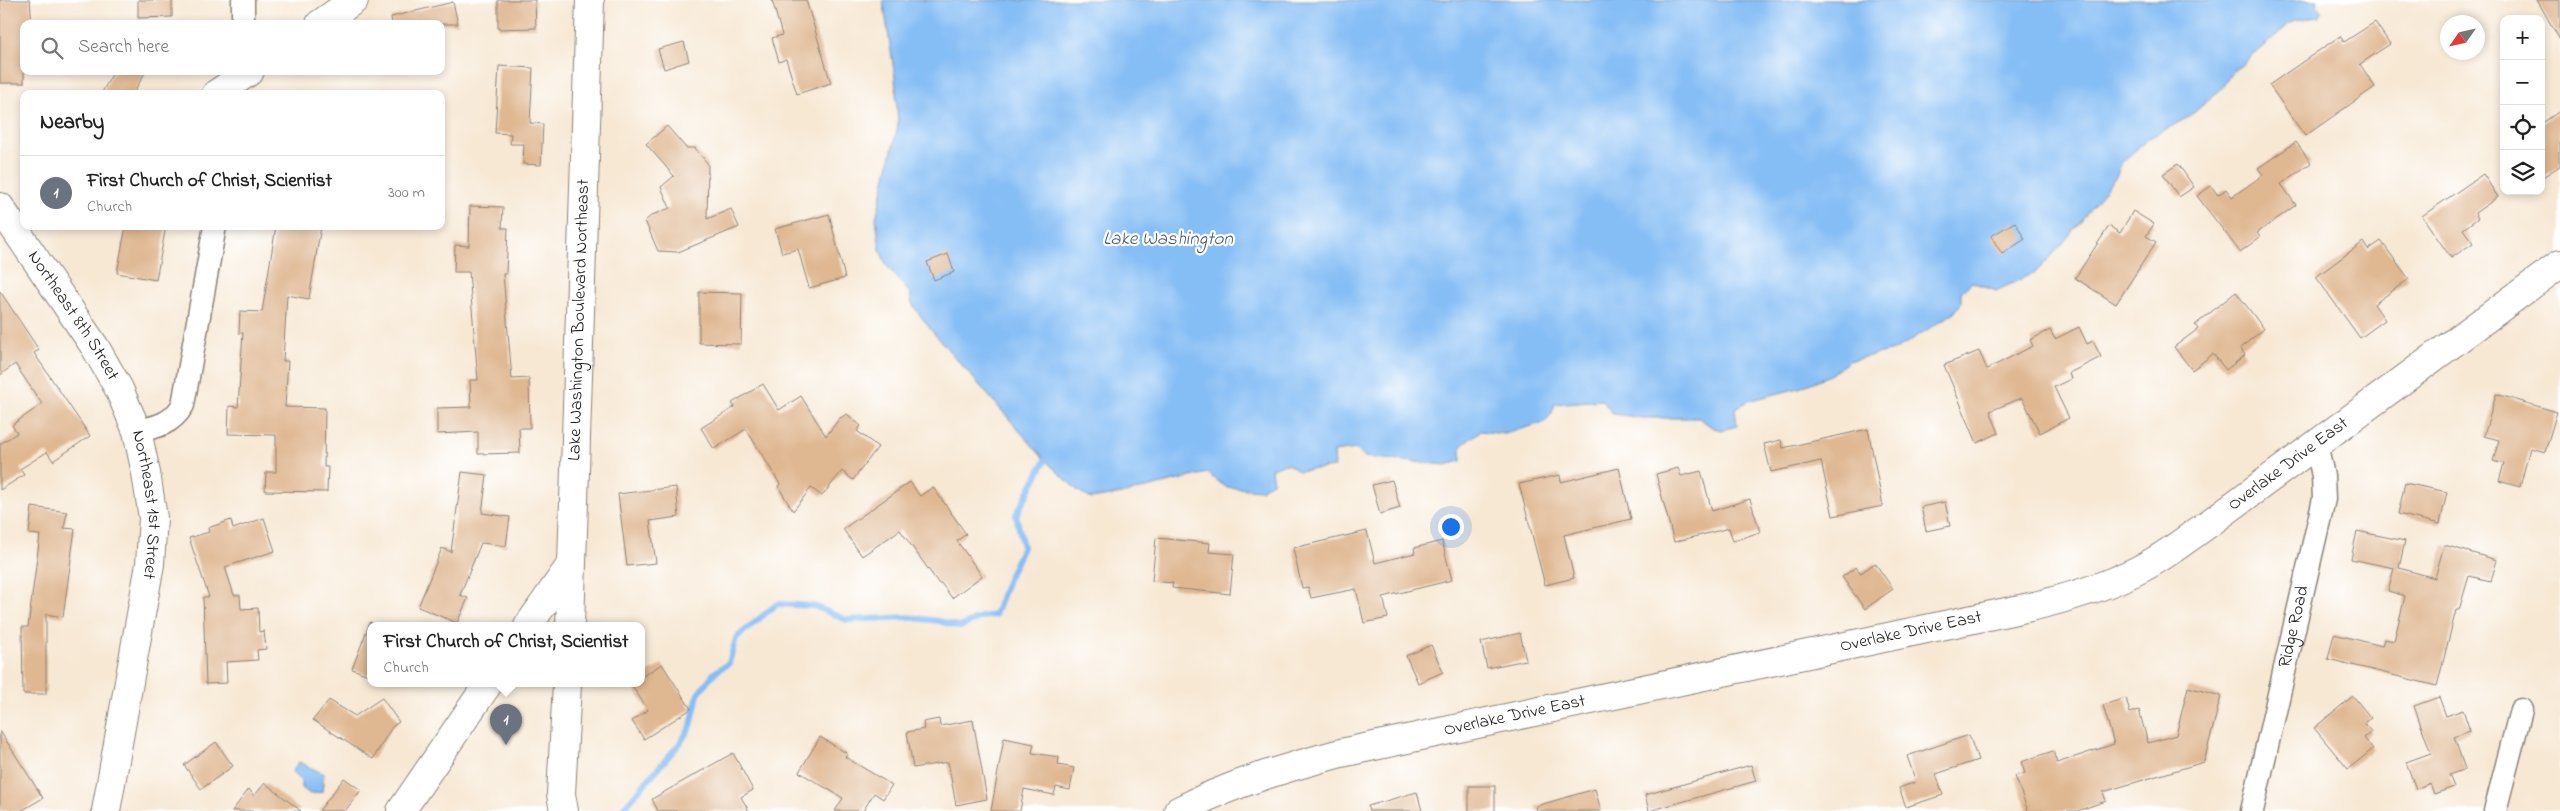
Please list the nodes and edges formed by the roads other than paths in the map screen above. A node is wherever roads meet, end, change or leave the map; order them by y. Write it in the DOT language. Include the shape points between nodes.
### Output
graph roads {
  1 [pos="243,0"];
  2 [pos="354,0"];
  3 [pos="590,0"];
  4 [pos="243,20"];
  5 [pos="326,20"];
  6 [pos="243,78"];
  7 [pos="223,90"];
  8 [pos="9,223"];
  9 [pos="214,230"];
  10 [pos="2560,264"];
  11 [pos="137,431"];
  12 [pos="2316,443"];
  13 [pos="572,563"];
  14 [pos="531,622"];
  15 [pos="570,622"];
  16 [pos="486,687"];
  17 [pos="567,687"];
  18 [pos="2521,710"];
  19 [pos="106,811"];
  20 [pos="401,811"];
  21 [pos="564,811"];
  22 [pos="1178,811"];
  23 [pos="2252,811"];
  24 [pos="2494,811"];
  1 -- 4 [label="street"];
  2 -- 5 [label="street"];
  3 -- 13 [label="street, Lake Washington Boulevard Northeast"];
  6 -- 7 [label="street"];
  8 -- 11 [label="street, Northeast 8th Street" via="95,347 119,389"];
  9 -- 11 [label="street, Northeast 1st Street" via="183,405 177,416 166,424"];
  10 -- 12 [label="street, Overlake Drive East"];
  11 -- 19 [label="street, Northeast 1st Street" via="153,518 150,564"];
  12 -- 22 [label="street, Overlake Drive East" via="2170,552 2130,574 2068,598 1341,753 1268,772 1206,796"];
  12 -- 23 [label="street, Ridge Road" via="2324,499"];
  13 -- 14 [label="street"];
  13 -- 15 [label="street"];
  16 -- 20 [label="street"];
  17 -- 21 [label="street" via="561,794"];
  18 -- 24 [label="street"];
}
